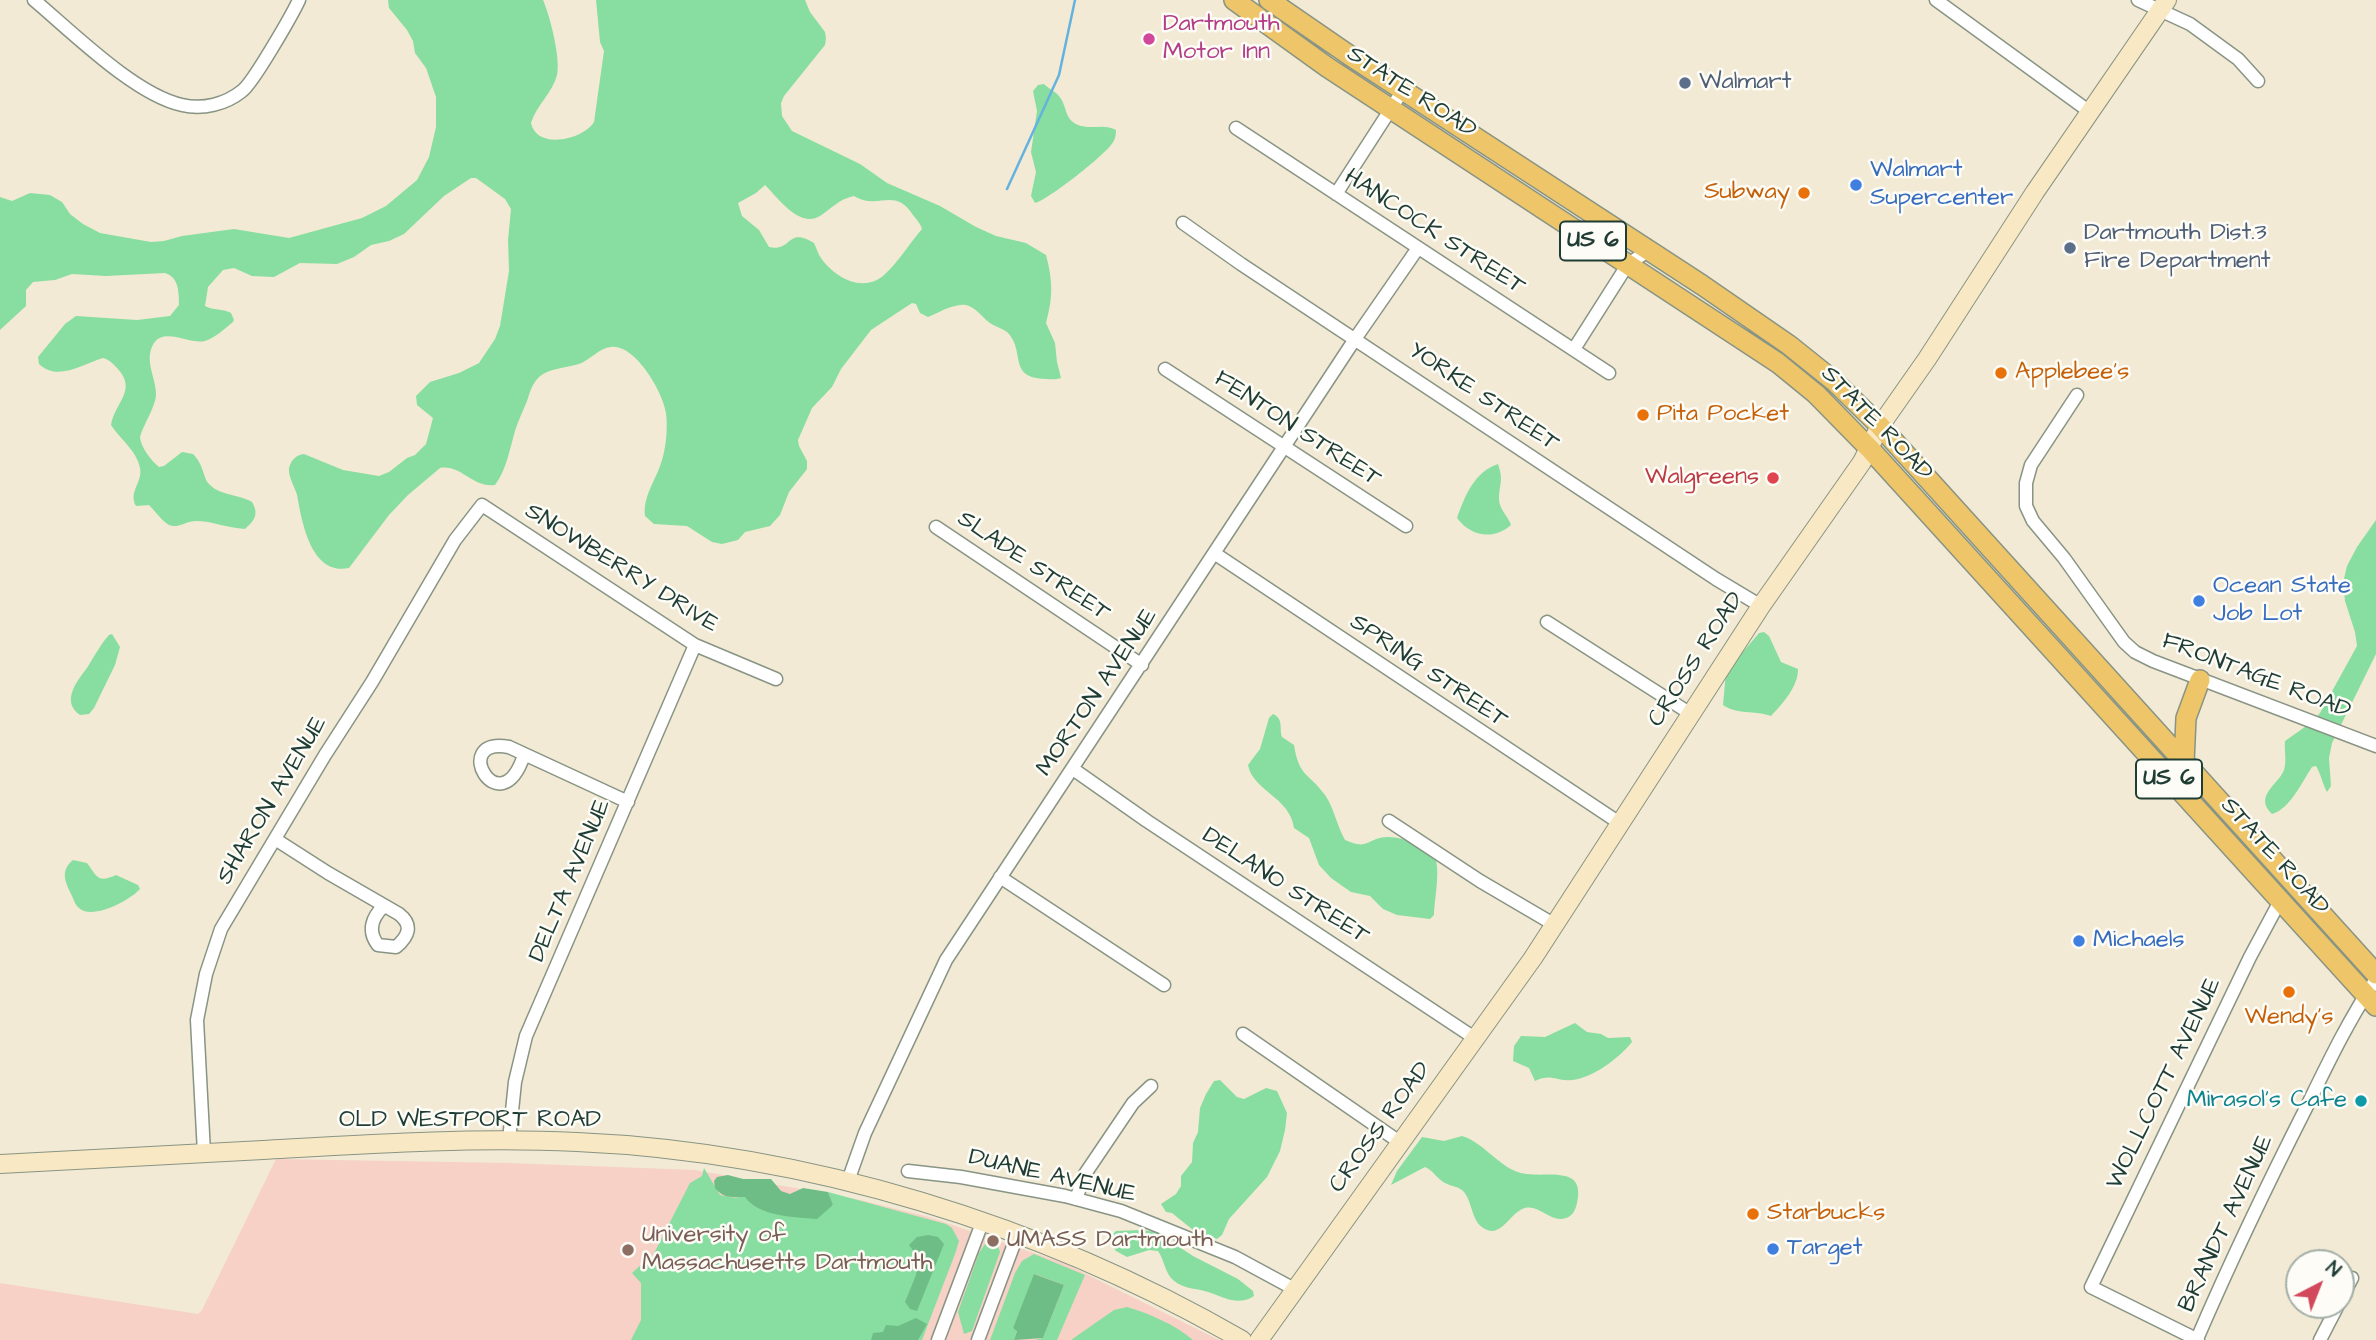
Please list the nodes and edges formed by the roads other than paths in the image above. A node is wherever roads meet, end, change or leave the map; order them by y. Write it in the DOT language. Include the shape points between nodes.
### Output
graph roads {
  1 [pos="34,0"];
  2 [pos="299,0"];
  3 [pos="1234,0"];
  4 [pos="1269,0"];
  5 [pos="1936,0"];
  6 [pos="2138,0"];
  7 [pos="2164,6"];
  8 [pos="2258,82"];
  9 [pos="1403,90"];
  10 [pos="1391,109"];
  11 [pos="2090,112"];
  12 [pos="1236,128"];
  13 [pos="1336,194"];
  14 [pos="1183,223"];
  15 [pos="1418,248"];
  16 [pos="1648,251"];
  17 [pos="1628,264"];
  18 [pos="1355,339"];
  19 [pos="1573,349"];
  20 [pos="1165,369"];
  21 [pos="1609,373"];
  22 [pos="2077,395"];
  23 [pos="1880,426"];
  24 [pos="1284,447"];
  25 [pos="1870,449"];
  26 [pos="484,505"];
  27 [pos="1406,526"];
  28 [pos="936,527"];
  29 [pos="1214,553"];
  30 [pos="1761,606"];
  31 [pos="1547,622"];
  32 [pos="695,645"];
  33 [pos="1142,665"];
  34 [pos="776,679"];
  35 [pos="2200,680"];
  36 [pos="1691,714"];
  37 [pos="2376,746"];
  38 [pos="524,755"];
  39 [pos="2184,763"];
  40 [pos="1073,769"];
  41 [pos="628,802"];
  42 [pos="1390,821"];
  43 [pos="1621,824"];
  44 [pos="275,839"];
  45 [pos="1000,877"];
  46 [pos="2280,901"];
  47 [pos="384,906"];
  48 [pos="1555,925"];
  49 [pos="1164,985"];
  50 [pos="2373,988"];
  51 [pos="1243,1034"];
  52 [pos="1476,1038"];
  53 [pos="1151,1086"];
  54 [pos="509,1140"];
  55 [pos="1401,1143"];
  56 [pos="204,1153"];
  57 [pos="0,1164"];
  58 [pos="908,1171"];
  59 [pos="848,1181"];
  60 [pos="1076,1199"];
  61 [pos="982,1223"];
  62 [pos="1017,1236"];
  63 [pos="1296,1290"];
  64 [pos="2331,1319"];
  65 [pos="938,1340"];
  66 [pos="978,1340"];
  67 [pos="1242,1340"];
  68 [pos="1259,1340"];
  69 [pos="2198,1340"];
  70 [pos="2320,1340"];
  1 -- 2 [label="street" via="115,69 149,91 182,105 219,105 245,90"];
  3 -- 10 [label="main road, STATE ROAD / US 6"];
  4 -- 9 [label="main road, STATE ROAD / US 6"];
  5 -- 11 [label="street"];
  6 -- 7 [label="street"];
  7 -- 8 [label="street" via="2238,59"];
  7 -- 11 [label="street, CROSS ROAD"];
  9 -- 10 [label="street"];
  9 -- 16 [label="main road, STATE ROAD / US 6"];
  10 -- 13 [label="street"];
  10 -- 17 [label="main road, STATE ROAD / US 6"];
  11 -- 23 [label="street, CROSS ROAD"];
  12 -- 13 [label="street, HANCOCK STREET"];
  13 -- 15 [label="street, HANCOCK STREET"];
  14 -- 18 [label="street, YORKE STREET"];
  15 -- 18 [label="street, MORTON AVENUE"];
  15 -- 19 [label="street, HANCOCK STREET"];
  16 -- 17 [label="street"];
  16 -- 23 [label="main road, STATE ROAD / US 6" via="1796,350"];
  17 -- 19 [label="street"];
  17 -- 25 [label="main road, STATE ROAD / US 6" via="1778,363"];
  18 -- 24 [label="street, MORTON AVENUE"];
  18 -- 30 [label="street, YORKE STREET"];
  19 -- 21 [label="street, HANCOCK STREET"];
  20 -- 24 [label="street, FENTON STREET"];
  22 -- 35 [label="street, FRONTAGE ROAD" via="2031,465 2025,491 2029,513 2129,648"];
  23 -- 25 [label="street, CROSS ROAD"];
  23 -- 39 [label="main road, STATE ROAD / US 6"];
  24 -- 27 [label="street, FENTON STREET"];
  24 -- 29 [label="street, MORTON AVENUE"];
  25 -- 30 [label="street, CROSS ROAD"];
  25 -- 46 [label="main road, STATE ROAD / US 6"];
  26 -- 32 [label="street, SNOWBERRY DRIVE"];
  26 -- 44 [label="street, SHARON AVENUE" via="455,540"];
  28 -- 33 [label="street, SLADE STREET"];
  29 -- 33 [label="street, MORTON AVENUE"];
  29 -- 43 [label="street, SPRING STREET"];
  30 -- 36 [label="street, CROSS ROAD"];
  31 -- 36 [label="street"];
  32 -- 34 [label="street, SNOWBERRY DRIVE"];
  32 -- 41 [label="street, DELTA AVENUE"];
  33 -- 40 [label="street, MORTON AVENUE"];
  35 -- 37 [label="street, FRONTAGE ROAD"];
  35 -- 39 [label="main road" via="2186,718"];
  36 -- 43 [label="street, CROSS ROAD"];
  38 -- 41 [label="street"];
  39 -- 50 [label="main road, STATE ROAD / US 6"];
  40 -- 45 [label="street, MORTON AVENUE"];
  40 -- 52 [label="street, DELANO STREET"];
  41 -- 54 [label="street, DELTA AVENUE" via="526,1036"];
  42 -- 48 [label="street"];
  43 -- 48 [label="street, CROSS ROAD"];
  44 -- 47 [label="street"];
  44 -- 56 [label="street, SHARON AVENUE" via="221,929 206,974 197,1020"];
  45 -- 49 [label="street"];
  45 -- 59 [label="street, MORTON AVENUE" via="932,989 864,1133"];
  46 -- 50 [label="main road, STATE ROAD / US 6"];
  46 -- 69 [label="street, WOLLCOTT AVENUE" via="2091,1287"];
  48 -- 52 [label="street, CROSS ROAD"];
  50 -- 69 [label="street, BRANDT AVENUE" via="2286,1146"];
  51 -- 55 [label="street"];
  52 -- 55 [label="street, CROSS ROAD"];
  53 -- 60 [label="street" via="1133,1103 1085,1174"];
  54 -- 56 [label="street, OLD WESTPORT ROAD"];
  54 -- 59 [label="street, OLD WESTPORT ROAD" via="682,1151"];
  55 -- 63 [label="street, CROSS ROAD"];
  56 -- 57 [label="street, OLD WESTPORT ROAD"];
  58 -- 60 [label="street, DUANE AVENUE"];
  59 -- 61 [label="street, OLD WESTPORT ROAD"];
  60 -- 63 [label="street, DUANE AVENUE" via="1144,1219 1235,1257"];
  61 -- 62 [label="street, OLD WESTPORT ROAD"];
  61 -- 65 [label="street"];
  62 -- 66 [label="street"];
  62 -- 67 [label="street, OLD WESTPORT ROAD" via="1144,1288"];
  63 -- 68 [label="street, CROSS ROAD"];
  64 -- 70 [label="street"];
}
